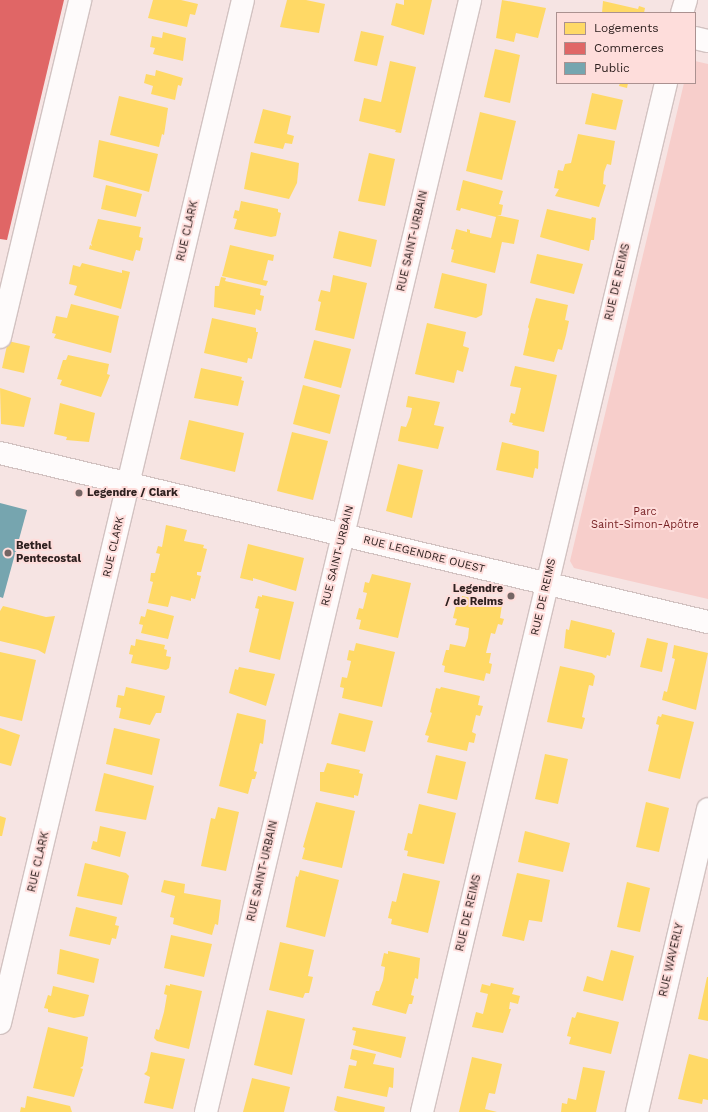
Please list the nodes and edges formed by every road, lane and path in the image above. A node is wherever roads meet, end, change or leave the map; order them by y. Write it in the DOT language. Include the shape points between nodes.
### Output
graph roads {
  1 [pos="80,0"];
  2 [pos="243,0"];
  3 [pos="470,0"];
  4 [pos="686,0"];
  5 [pos="682,12"];
  6 [pos="696,38"];
  7 [pos="708,41"];
  8 [pos="666,84"];
  9 [pos="8,263"];
  10 [pos="0,337"];
  11 [pos="0,453"];
  12 [pos="128,484"];
  13 [pos="342,535"];
  14 [pos="547,585"];
  15 [pos="708,622"];
  16 [pos="708,809"];
  17 [pos="0,1023"];
  18 [pos="206,1112"];
  19 [pos="422,1112"];
  20 [pos="637,1112"];
  1 -- 9 [label="street"];
  2 -- 12 [label="street, RUE CLARK"];
  3 -- 13 [label="street, RUE SAINT-URBAIN"];
  4 -- 5 [label="street"];
  6 -- 7 [label="street"];
  8 -- 14 [label="street, RUE DE REIMS"];
  9 -- 10 [label="street"];
  11 -- 12 [label="street, RUE LEGENDRE OUEST"];
  12 -- 13 [label="street, RUE LEGENDRE OUEST"];
  12 -- 17 [label="street, RUE CLARK"];
  13 -- 14 [label="street, RUE LEGENDRE OUEST"];
  13 -- 18 [label="street, RUE SAINT-URBAIN"];
  14 -- 15 [label="street, RUE LEGENDRE OUEST"];
  14 -- 19 [label="street, RUE DE REIMS"];
  16 -- 20 [label="street, RUE WAVERLY"];
}
